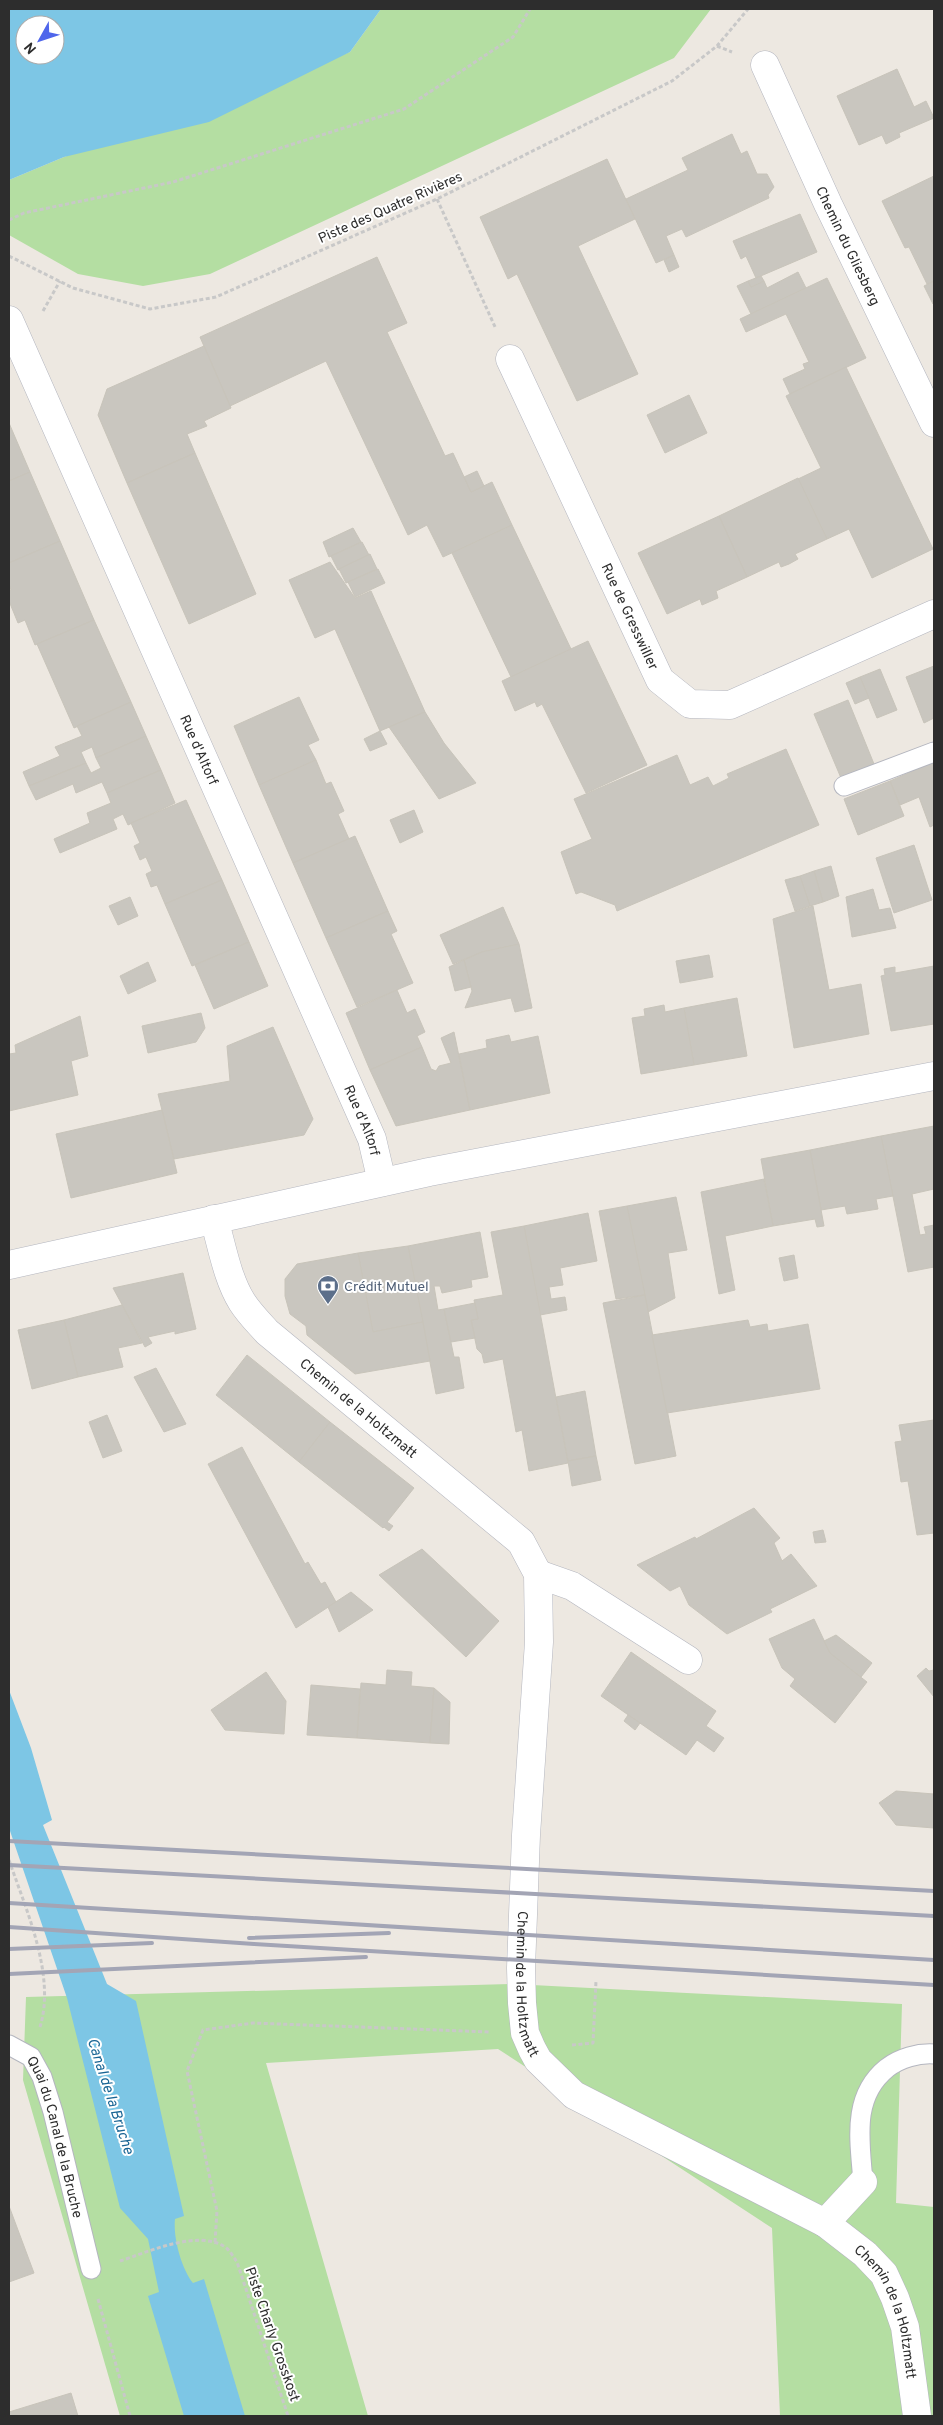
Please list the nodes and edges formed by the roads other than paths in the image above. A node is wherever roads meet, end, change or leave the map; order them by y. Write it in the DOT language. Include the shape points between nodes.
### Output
graph roads {
  1 [pos="765,65"];
  2 [pos="9,320"];
  3 [pos="510,359"];
  4 [pos="934,423"];
  5 [pos="934,614"];
  6 [pos="934,752"];
  7 [pos="844,786"];
  8 [pos="934,1076"];
  9 [pos="382,1182"];
  10 [pos="214,1219"];
  11 [pos="9,1265"];
  12 [pos="538,1574"];
  13 [pos="688,1660"];
  14 [pos="9,2045"];
  15 [pos="934,2054"];
  16 [pos="863,2182"];
  17 [pos="825,2223"];
  18 [pos="90,2269"];
  19 [pos="917,2416"];
  1 -- 4 [label="street, Chemin du Gliesberg"];
  2 -- 9 [label="street, Rue d'Altorf" via="372,1139"];
  3 -- 5 [label="street, Rue de Gresswiller" via="660,680 690,704 730,705"];
  6 -- 7 [label="lane"];
  8 -- 9 [label="street"];
  9 -- 10 [label="street"];
  10 -- 11 [label="street"];
  10 -- 12 [label="street, Chemin de la Holtzmatt" via="241,1300 252,1316 267,1332 521,1542"];
  12 -- 13 [label="street" via="572,1586"];
  12 -- 17 [label="street, Chemin de la Holtzmatt" via="539,1642 526,1834 522,1959 525,2033 538,2060 574,2095"];
  14 -- 18 [label="lane, Quai du Canal de la Bruche" via="31,2057 42,2077"];
  15 -- 16 [label="lane" via="894,2062 874,2079 864,2099 859,2132"];
  16 -- 17 [label="street"];
  17 -- 19 [label="street, Chemin de la Holtzmatt" via="865,2254 884,2274 896,2298 904,2327"];
}
